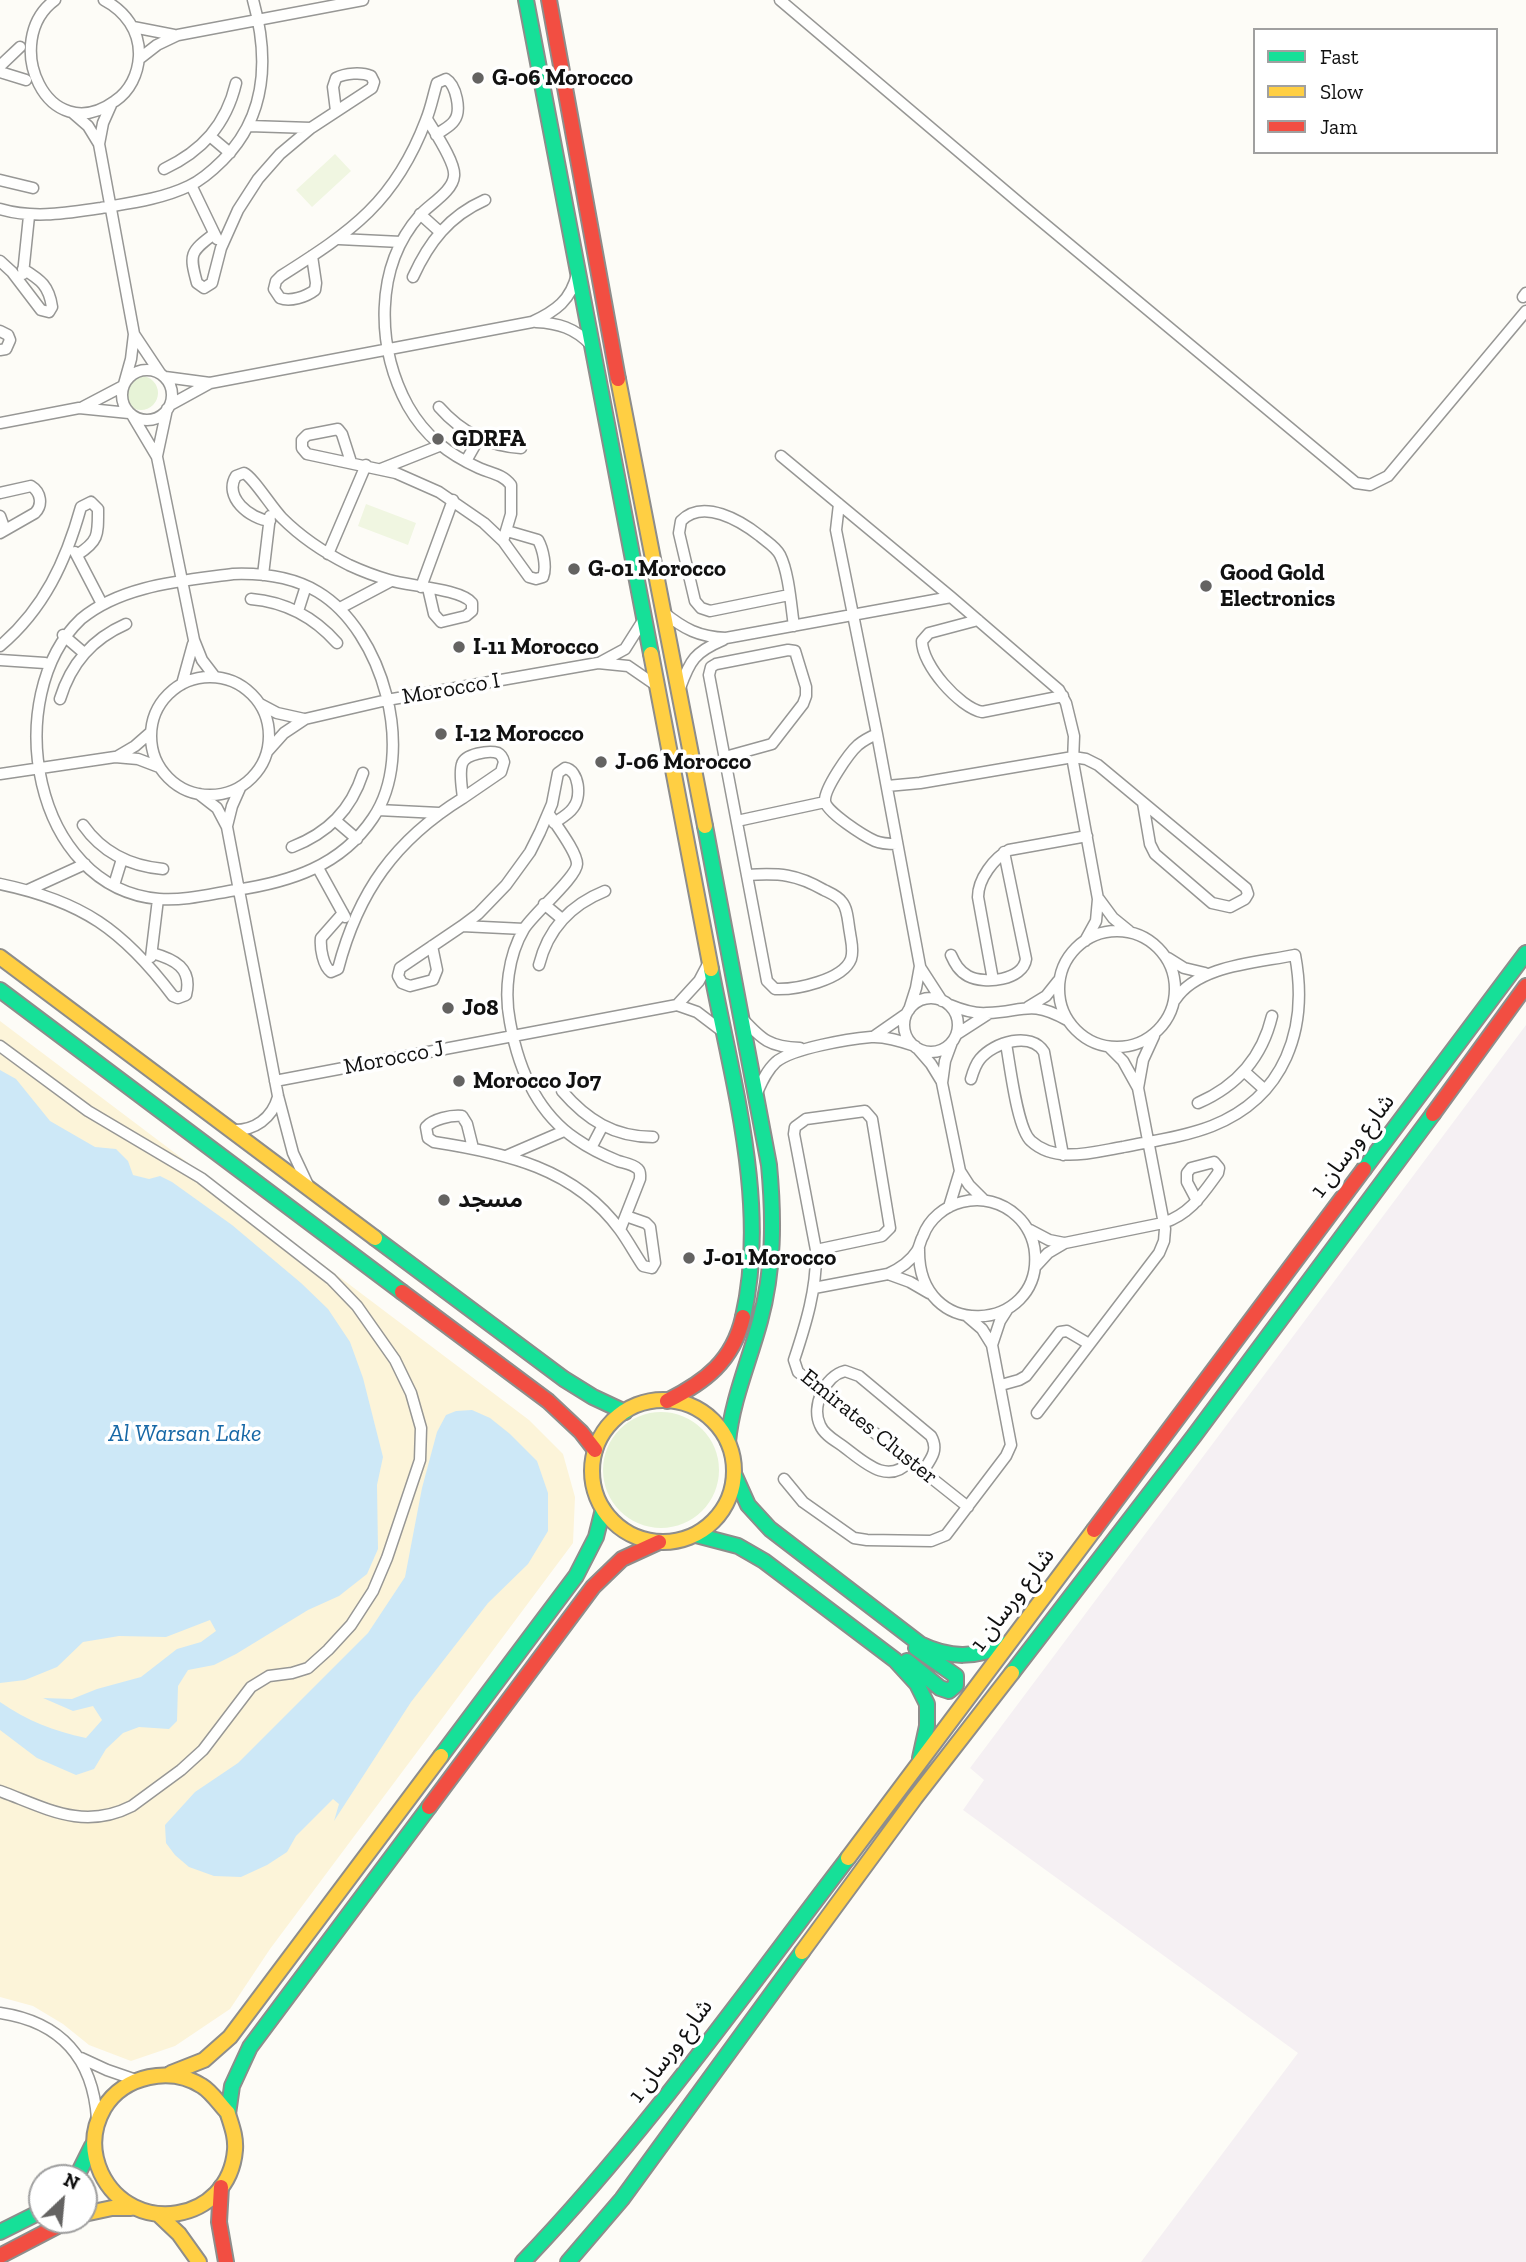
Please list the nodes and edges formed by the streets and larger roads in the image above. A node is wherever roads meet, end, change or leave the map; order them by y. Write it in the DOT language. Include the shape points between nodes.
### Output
graph roads {
  1 [pos="55,0"];
  2 [pos="104,0"];
  3 [pos="253,0"];
  4 [pos="363,0"];
  5 [pos="549,0"];
  6 [pos="780,0"];
  7 [pos="526,2"];
  8 [pos="258,20"];
  9 [pos="133,27"];
  10 [pos="178,35"];
  11 [pos="20,47"];
  12 [pos="139,59"];
  13 [pos="0,66"];
  14 [pos="0,72"];
  15 [pos="26,80"];
  16 [pos="236,83"];
  17 [pos="111,104"];
  18 [pos="336,111"];
  19 [pos="73,113"];
  20 [pos="427,119"];
  21 [pos="248,126"];
  22 [pos="311,128"];
  23 [pos="552,130"];
  24 [pos="436,135"];
  25 [pos="211,137"];
  26 [pos="99,144"];
  27 [pos="230,152"];
  28 [pos="164,169"];
  29 [pos="0,180"];
  30 [pos="583,180"];
  31 [pos="191,185"];
  32 [pos="33,188"];
  33 [pos="485,200"];
  34 [pos="110,206"];
  35 [pos="0,209"];
  36 [pos="421,214"];
  37 [pos="29,216"];
  38 [pos="440,232"];
  39 [pos="214,234"];
  40 [pos="339,239"];
  41 [pos="401,242"];
  42 [pos="221,248"];
  43 [pos="312,256"];
  44 [pos="0,261"];
  45 [pos="23,269"];
  46 [pos="578,273"];
  47 [pos="413,277"];
  48 [pos="22,284"];
  49 [pos="1526,311"];
  50 [pos="532,322"];
  51 [pos="0,331"];
  52 [pos="134,334"];
  53 [pos="592,347"];
  54 [pos="389,349"];
  55 [pos="0,350"];
  56 [pos="162,375"];
  57 [pos="210,383"];
  58 [pos="123,385"];
  59 [pos="168,407"];
  60 [pos="439,407"];
  61 [pos="79,408"];
  62 [pos="131,414"];
  63 [pos="0,423"];
  64 [pos="479,438"];
  65 [pos="439,446"];
  66 [pos="522,448"];
  67 [pos="781,456"];
  68 [pos="157,457"];
  69 [pos="466,461"];
  70 [pos="351,462"];
  71 [pos="366,466"];
  72 [pos="381,469"];
  73 [pos="619,482"];
  74 [pos="0,493"];
  75 [pos="453,500"];
  76 [pos="839,503"];
  77 [pos="272,507"];
  78 [pos="0,516"];
  79 [pos="644,520"];
  80 [pos="270,521"];
  81 [pos="3,531"];
  82 [pos="507,531"];
  83 [pos="503,541"];
  84 [pos="71,543"];
  85 [pos="328,554"];
  86 [pos="77,555"];
  87 [pos="263,575"];
  88 [pos="182,581"];
  89 [pos="391,581"];
  90 [pos="306,586"];
  91 [pos="424,587"];
  92 [pos="789,595"];
  93 [pos="951,597"];
  94 [pos="251,599"];
  95 [pos="102,604"];
  96 [pos="340,608"];
  97 [pos="298,611"];
  98 [pos="663,612"];
  99 [pos="852,615"];
  100 [pos="644,619"];
  101 [pos="978,620"];
  102 [pos="126,624"];
  103 [pos="794,626"];
  104 [pos="63,635"];
  105 [pos="726,638"];
  106 [pos="194,640"];
  107 [pos="337,643"];
  108 [pos="0,646"];
  109 [pos="84,653"];
  110 [pos="0,660"];
  111 [pos="45,663"];
  112 [pos="598,663"];
  113 [pos="215,677"];
  114 [pos="182,684"];
  115 [pos="657,686"];
  116 [pos="680,688"];
  117 [pos="1063,696"];
  118 [pos="60,699"];
  119 [pos="387,700"];
  120 [pos="260,704"];
  121 [pos="305,719"];
  122 [pos="151,732"];
  123 [pos="877,734"];
  124 [pos="267,752"];
  125 [pos="116,757"];
  126 [pos="725,757"];
  127 [pos="1073,757"];
  128 [pos="33,767"];
  129 [pos="160,767"];
  130 [pos="363,773"];
  131 [pos="0,774"];
  132 [pos="887,786"];
  133 [pos="241,787"];
  134 [pos="200,794"];
  135 [pos="463,798"];
  136 [pos="825,802"];
  137 [pos="1143,803"];
  138 [pos="378,810"];
  139 [pos="439,813"];
  140 [pos="551,818"];
  141 [pos="336,821"];
  142 [pos="737,821"];
  143 [pos="83,825"];
  144 [pos="227,827"];
  145 [pos="1087,836"];
  146 [pos="356,839"];
  147 [pos="897,844"];
  148 [pos="292,847"];
  149 [pos="1004,852"];
  150 [pos="122,859"];
  151 [pos="85,864"];
  152 [pos="318,868"];
  153 [pos="163,869"];
  154 [pos="747,875"];
  155 [pos="0,884"];
  156 [pos="114,885"];
  157 [pos="28,890"];
  158 [pos="239,890"];
  159 [pos="605,891"];
  160 [pos="158,899"];
  161 [pos="1098,899"];
  162 [pos="544,904"];
  163 [pos="343,914"];
  164 [pos="562,919"];
  165 [pos="462,926"];
  166 [pos="351,927"];
  167 [pos="524,929"];
  168 [pos="1132,933"];
  169 [pos="1085,941"];
  170 [pos="432,946"];
  171 [pos="152,953"];
  172 [pos="1526,953"];
  173 [pos="951,954"];
  174 [pos="0,957"];
  175 [pos="1166,957"];
  176 [pos="709,962"];
  177 [pos="539,965"];
  178 [pos="150,966"];
  179 [pos="920,966"];
  180 [pos="1205,974"];
  181 [pos="993,979"];
  182 [pos="1060,979"];
  183 [pos="1526,986"];
  184 [pos="0,990"];
  185 [pos="1175,1000"];
  186 [pos="946,1003"];
  187 [pos="677,1005"];
  188 [pos="1027,1007"];
  189 [pos="908,1012"];
  190 [pos="988,1014"];
  191 [pos="1272,1016"];
  192 [pos="742,1018"];
  193 [pos="1068,1020"];
  194 [pos="722,1031"];
  195 [pos="1155,1034"];
  196 [pos="513,1035"];
  197 [pos="872,1037"];
  198 [pos="955,1038"];
  199 [pos="1006,1044"];
  200 [pos="0,1046"];
  201 [pos="916,1047"];
  202 [pos="1109,1047"];
  203 [pos="808,1048"];
  204 [pos="1245,1072"];
  205 [pos="971,1079"];
  206 [pos="275,1081"];
  207 [pos="942,1083"];
  208 [pos="1138,1088"];
  209 [pos="1265,1090"];
  210 [pos="562,1091"];
  211 [pos="278,1096"];
  212 [pos="756,1096"];
  213 [pos="1199,1103"];
  214 [pos="602,1127"];
  215 [pos="230,1130"];
  216 [pos="564,1131"];
  217 [pos="653,1137"];
  218 [pos="1148,1142"];
  219 [pos="473,1148"];
  220 [pos="591,1148"];
  221 [pos="506,1156"];
  222 [pos="1063,1156"];
  223 [pos="960,1171"];
  224 [pos="312,1191"];
  225 [pos="984,1200"];
  226 [pos="1198,1201"];
  227 [pos="949,1207"];
  228 [pos="625,1216"];
  229 [pos="1163,1223"];
  230 [pos="1027,1228"];
  231 [pos="620,1230"];
  232 [pos="1065,1243"];
  233 [pos="919,1249"];
  234 [pos="816,1250"];
  235 [pos="1035,1268"];
  236 [pos="888,1274"];
  237 [pos="814,1288"];
  238 [pos="930,1293"];
  239 [pos="1009,1308"];
  240 [pos="967,1316"];
  241 [pos="1089,1344"];
  242 [pos="992,1345"];
  243 [pos="1001,1385"];
  244 [pos="822,1391"];
  245 [pos="667,1401"];
  246 [pos="625,1412"];
  247 [pos="1037,1413"];
  248 [pos="728,1442"];
  249 [pos="595,1450"];
  250 [pos="910,1461"];
  251 [pos="923,1471"];
  252 [pos="735,1475"];
  253 [pos="784,1479"];
  254 [pos="968,1507"];
  255 [pos="603,1509"];
  256 [pos="696,1535"];
  257 [pos="659,1542"];
  258 [pos="904,1631"];
  259 [pos="866,1638"];
  260 [pos="1010,1642"];
  261 [pos="918,1765"];
  262 [pos="0,1791"];
  263 [pos="0,2013"];
  264 [pos="80,2057"];
  265 [pos="169,2074"];
  266 [pos="136,2080"];
  267 [pos="228,2113"];
  268 [pos="97,2119"];
  269 [pos="93,2145"];
  270 [pos="83,2164"];
  271 [pos="221,2188"];
  272 [pos="133,2208"];
  273 [pos="98,2211"];
  274 [pos="159,2215"];
  275 [pos="28,2218"];
  276 [pos="0,2232"];
  277 [pos="42,2234"];
  278 [pos="542,2244"];
  279 [pos="0,2256"];
  280 [pos="199,2262"];
  281 [pos="226,2262"];
  282 [pos="523,2262"];
  283 [pos="534,2262"];
  284 [pos="568,2262"];
  1 -- 11 [label="street" via="29,22"];
  2 -- 9 [label="street"];
  3 -- 8 [label="street"];
  4 -- 8 [label="street"];
  5 -- 30 [label="street"];
  6 -- 49 [label="street" via="1356,482 1370,485 1388,476"];
  7 -- 23 [label="street"];
  8 -- 10 [label="street"];
  8 -- 21 [label="street" via="263,68"];
  9 -- 10 [label="street"];
  9 -- 12 [label="street"];
  10 -- 12 [label="street"];
  11 -- 13 [label="street"];
  11 -- 15 [label="street"];
  12 -- 17 [label="street" via="132,82"];
  14 -- 15 [label="street"];
  15 -- 19 [label="street" via="42,100"];
  16 -- 25 [label="street"];
  17 -- 19 [label="street"];
  17 -- 26 [label="street"];
  18 -- 18 [label="street" via="372,88 371,76 337,78 333,87"];
  18 -- 22 [label="street"];
  19 -- 26 [label="street"];
  20 -- 24 [label="street"];
  20 -- 24 [label="street" via="437,83 449,81 457,116"];
  20 -- 40 [label="street" via="391,187"];
  21 -- 22 [label="street"];
  21 -- 27 [label="street"];
  22 -- 42 [label="street" via="258,179 237,210"];
  23 -- 30 [label="street" via="569,182 578,185"];
  23 -- 46 [label="street"];
  24 -- 36 [label="street" via="454,168 454,178"];
  25 -- 27 [label="street"];
  25 -- 28 [label="street"];
  26 -- 34 [label="street"];
  27 -- 31 [label="street"];
  29 -- 32 [label="street"];
  30 -- 79 [label="street"];
  31 -- 34 [label="street" via="159,197"];
  31 -- 39 [label="street"];
  33 -- 38 [label="street"];
  34 -- 37 [label="street"];
  34 -- 52 [label="street"];
  35 -- 37 [label="street"];
  36 -- 38 [label="street"];
  36 -- 41 [label="street"];
  37 -- 45 [label="street"];
  38 -- 47 [label="street"];
  39 -- 42 [label="street"];
  39 -- 42 [label="street" via="192,254 201,288 212,283"];
  40 -- 41 [label="street"];
  40 -- 43 [label="street"];
  41 -- 54 [label="street" via="387,287"];
  43 -- 43 [label="street" via="278,278 274,289 280,298 309,295 315,290"];
  44 -- 48 [label="street"];
  45 -- 48 [label="street"];
  45 -- 48 [label="street" via="45,284 51,310 43,312"];
  46 -- 50 [label="street" via="562,304"];
  46 -- 53 [label="street"];
  50 -- 53 [label="street" via="565,327"];
  50 -- 54 [label="street"];
  51 -- 55 [label="street" via="10,340 9,346"];
  52 -- 56 [label="street"];
  52 -- 58 [label="street"];
  53 -- 73 [label="street"];
  54 -- 57 [label="street"];
  54 -- 65 [label="street" via="402,394"];
  56 -- 57 [label="street"];
  56 -- 58 [label="street" via="139,371"];
  56 -- 59 [label="street" via="171,390"];
  57 -- 59 [label="street"];
  58 -- 61 [label="street"];
  58 -- 62 [label="street" via="122,397"];
  59 -- 62 [label="street" via="153,419"];
  59 -- 68 [label="street"];
  60 -- 64 [label="street"];
  61 -- 62 [label="street"];
  61 -- 63 [label="street"];
  62 -- 68 [label="street"];
  64 -- 66 [label="street"];
  64 -- 69 [label="street"];
  65 -- 69 [label="street"];
  65 -- 72 [label="street"];
  67 -- 76 [label="street"];
  68 -- 88 [label="street"];
  69 -- 82 [label="street" via="511,485"];
  70 -- 70 [label="street" via="307,454 302,440 338,429"];
  70 -- 71 [label="street"];
  71 -- 72 [label="street"];
  71 -- 85 [label="street"];
  72 -- 75 [label="street" via="418,481"];
  73 -- 79 [label="street" via="629,481 636,509"];
  73 -- 100 [label="street"];
  74 -- 81 [label="street" via="31,486 40,502 37,511"];
  75 -- 83 [label="street"];
  75 -- 91 [label="street"];
  76 -- 93 [label="street"];
  76 -- 99 [label="street" via="836,530"];
  77 -- 80 [label="street"];
  77 -- 80 [label="street" via="250,476 240,474 234,479 243,510"];
  77 -- 85 [label="street"];
  78 -- 81 [label="street"];
  79 -- 98 [label="street"];
  80 -- 87 [label="street"];
  82 -- 83 [label="street"];
  82 -- 83 [label="street" via="538,540 543,577 529,577"];
  84 -- 86 [label="street"];
  84 -- 86 [label="street" via="81,507 94,503 97,536"];
  84 -- 108 [label="street" via="36,609"];
  85 -- 89 [label="street"];
  86 -- 95 [label="street"];
  87 -- 88 [label="street"];
  87 -- 90 [label="street"];
  88 -- 95 [label="street"];
  88 -- 106 [label="street"];
  89 -- 91 [label="street"];
  89 -- 96 [label="street"];
  90 -- 96 [label="street"];
  90 -- 97 [label="street"];
  91 -- 91 [label="street" via="441,622 472,611 467,597"];
  92 -- 92 [label="street" via="779,554 747,526 726,515 709,513 692,514 681,521 679,533 695,601 701,608 710,611"];
  92 -- 103 [label="street"];
  93 -- 99 [label="street"];
  93 -- 101 [label="street"];
  94 -- 97 [label="street"];
  95 -- 104 [label="street"];
  96 -- 119 [label="street" via="364,638"];
  97 -- 107 [label="street"];
  98 -- 105 [label="street" via="692,633"];
  98 -- 116 [label="street"];
  99 -- 103 [label="street"];
  99 -- 123 [label="street"];
  100 -- 112 [label="street, Morocco I" via="625,649"];
  100 -- 115 [label="street"];
  101 -- 117 [label="street"];
  101 -- 117 [label="street" via="929,633 922,641 931,668 956,696 982,712"];
  102 -- 109 [label="street"];
  103 -- 105 [label="street"];
  104 -- 109 [label="street"];
  104 -- 111 [label="street"];
  105 -- 116 [label="street" via="694,657"];
  106 -- 113 [label="street"];
  106 -- 114 [label="street"];
  109 -- 118 [label="street" via="69,674"];
  110 -- 111 [label="street"];
  111 -- 128 [label="street" via="31,712"];
  112 -- 115 [label="street, Morocco I" via="628,666"];
  112 -- 119 [label="street, Morocco I"];
  113 -- 114 [label="street"];
  113 -- 120 [label="street" via="239,684"];
  114 -- 122 [label="street" via="157,709"];
  115 -- 176 [label="street"];
  116 -- 192 [label="street"];
  117 -- 127 [label="street" via="1074,741"];
  119 -- 121 [label="street, Morocco I"];
  119 -- 138 [label="street" via="392,751"];
  120 -- 121 [label="street, Morocco I"];
  120 -- 124 [label="street" via="268,722"];
  121 -- 124 [label="street, Morocco I"];
  122 -- 125 [label="street"];
  122 -- 129 [label="street"];
  123 -- 132 [label="street"];
  123 -- 136 [label="street" via="855,748 826,792"];
  124 -- 133 [label="street" via="258,772"];
  125 -- 128 [label="street"];
  125 -- 129 [label="street"];
  126 -- 126 [label="street" via="710,669 716,664 794,651 806,687 803,704 772,744"];
  126 -- 142 [label="street"];
  127 -- 132 [label="street"];
  127 -- 137 [label="street" via="1098,765"];
  127 -- 145 [label="street"];
  128 -- 131 [label="street"];
  128 -- 151 [label="street" via="52,821"];
  129 -- 134 [label="street" via="177,785"];
  130 -- 141 [label="street"];
  132 -- 147 [label="street"];
  133 -- 134 [label="street" via="216,795"];
  133 -- 144 [label="street"];
  134 -- 144 [label="street" via="216,808"];
  135 -- 135 [label="street" via="501,772 505,762 501,756 495,752 465,759"];
  135 -- 139 [label="street"];
  136 -- 142 [label="street"];
  136 -- 147 [label="street" via="832,813 868,837"];
  137 -- 137 [label="street" via="1155,855 1212,903 1230,907 1245,899 1246,888"];
  138 -- 139 [label="street"];
  138 -- 146 [label="street"];
  139 -- 166 [label="street" via="390,859"];
  140 -- 140 [label="street" via="558,773 569,768 576,778 577,801 572,810"];
  140 -- 162 [label="street" via="576,858 577,868"];
  140 -- 165 [label="street" via="519,869 493,900"];
  141 -- 146 [label="street"];
  141 -- 148 [label="street"];
  142 -- 154 [label="street"];
  143 -- 150 [label="street"];
  144 -- 158 [label="street"];
  145 -- 149 [label="street"];
  145 -- 161 [label="street"];
  146 -- 152 [label="street"];
  147 -- 179 [label="street"];
  149 -- 181 [label="street" via="982,879 978,892"];
  149 -- 181 [label="street" via="1026,962 1017,974"];
  150 -- 153 [label="street"];
  150 -- 156 [label="street"];
  151 -- 156 [label="street"];
  151 -- 157 [label="street"];
  152 -- 158 [label="street"];
  152 -- 163 [label="street"];
  154 -- 154 [label="street" via="795,877 839,898 845,906 853,948 844,971 790,988 775,989 769,984"];
  155 -- 157 [label="street"];
  156 -- 160 [label="street"];
  157 -- 178 [label="street" via="93,917"];
  158 -- 160 [label="street"];
  158 -- 206 [label="street"];
  159 -- 164 [label="street"];
  160 -- 171 [label="street"];
  161 -- 168 [label="street"];
  161 -- 169 [label="street" via="1097,921"];
  162 -- 164 [label="street"];
  162 -- 167 [label="street"];
  163 -- 166 [label="street"];
  163 -- 166 [label="street" via="321,938 331,972 338,969"];
  164 -- 177 [label="street"];
  165 -- 167 [label="street"];
  165 -- 170 [label="street"];
  167 -- 196 [label="street" via="508,981"];
  168 -- 169 [label="street" via="1108,932"];
  168 -- 175 [label="street"];
  169 -- 182 [label="street" via="1068,957"];
  170 -- 170 [label="street" via="437,970 433,980 402,984 400,968"];
  171 -- 178 [label="street"];
  171 -- 178 [label="street" via="182,967 186,995 173,996"];
  172 -- 260 [label="street, شارع ورسان 1"];
  173 -- 181 [label="street" via="967,975"];
  174 -- 215 [label="street"];
  175 -- 180 [label="street"];
  175 -- 185 [label="street"];
  176 -- 187 [label="street"];
  176 -- 194 [label="street"];
  179 -- 186 [label="street"];
  179 -- 189 [label="street"];
  180 -- 185 [label="street"];
  180 -- 209 [label="street" via="1295,956 1300,998 1297,1030 1285,1062"];
  182 -- 188 [label="street" via="1046,996"];
  182 -- 193 [label="street" via="1060,1000"];
  183 -- 284 [label="street, شارع ورسان 1" via="1342,1239 915,1798 622,2199"];
  184 -- 249 [label="street" via="548,1401"];
  185 -- 195 [label="street"];
  186 -- 189 [label="street" via="928,999"];
  186 -- 190 [label="street"];
  186 -- 198 [label="street" via="957,1018"];
  187 -- 194 [label="street" via="697,1012"];
  187 -- 196 [label="street, Morocco J"];
  188 -- 190 [label="street"];
  188 -- 193 [label="street"];
  189 -- 197 [label="street"];
  189 -- 201 [label="street" via="904,1027"];
  190 -- 198 [label="street"];
  191 -- 204 [label="street" via="1261,1047"];
  192 -- 203 [label="street" via="770,1044"];
  192 -- 212 [label="street"];
  193 -- 202 [label="street" via="1085,1038"];
  194 -- 245 [label="street" via="751,1191 750,1278 737,1334 726,1356 711,1376"];
  195 -- 202 [label="street" via="1133,1045"];
  195 -- 208 [label="street" via="1143,1060"];
  196 -- 206 [label="street, Morocco J"];
  196 -- 216 [label="street" via="531,1089"];
  197 -- 201 [label="street"];
  197 -- 203 [label="street"];
  198 -- 201 [label="street" via="936,1052"];
  198 -- 207 [label="street"];
  199 -- 205 [label="street" via="979,1060"];
  199 -- 222 [label="street" via="1024,1133 1035,1144"];
  199 -- 222 [label="street" via="1031,1041 1044,1052"];
  200 -- 262 [label="street" via="88,1111 201,1178 331,1279 365,1315 395,1360 417,1410 422,1439 417,1469 373,1591 351,1625 314,1663 257,1682 192,1760 120,1812 96,1818 71,1817"];
  201 -- 207 [label="street"];
  202 -- 208 [label="street"];
  203 -- 212 [label="street" via="776,1062"];
  204 -- 209 [label="street"];
  204 -- 213 [label="street"];
  206 -- 211 [label="street"];
  207 -- 223 [label="street"];
  208 -- 218 [label="street"];
  209 -- 218 [label="street" via="1221,1122"];
  210 -- 214 [label="street"];
  211 -- 215 [label="street" via="261,1123"];
  211 -- 224 [label="street" via="293,1153"];
  212 -- 248 [label="street" via="772,1190 773,1242 764,1305 732,1403"];
  214 -- 217 [label="street"];
  214 -- 220 [label="street"];
  215 -- 224 [label="street"];
  216 -- 220 [label="street"];
  216 -- 221 [label="street"];
  218 -- 222 [label="street"];
  218 -- 229 [label="street"];
  219 -- 219 [label="street" via="431,1140 426,1128 431,1122 462,1116"];
  219 -- 221 [label="street"];
  220 -- 228 [label="street" via="640,1172"];
  221 -- 231 [label="street" via="570,1183"];
  223 -- 225 [label="street"];
  223 -- 227 [label="street"];
  224 -- 246 [label="street" via="564,1379"];
  225 -- 227 [label="street"];
  225 -- 230 [label="street" via="1003,1206"];
  226 -- 229 [label="street"];
  227 -- 233 [label="street" via="929,1224"];
  228 -- 231 [label="street"];
  228 -- 231 [label="street" via="650,1227 654,1266 643,1266"];
  229 -- 232 [label="street"];
  229 -- 241 [label="street" via="1159,1253"];
  230 -- 232 [label="street"];
  230 -- 235 [label="street" via="1035,1248"];
  232 -- 235 [label="street"];
  233 -- 236 [label="street"];
  233 -- 238 [label="street" via="920,1272"];
  234 -- 234 [label="street" via="795,1127 806,1119 865,1111 872,1119 890,1228 882,1236"];
  234 -- 237 [label="street"];
  235 -- 239 [label="street" via="1026,1291"];
  236 -- 237 [label="street"];
  236 -- 238 [label="street"];
  237 -- 244 [label="street, Emirates Cluster" via="794,1363 797,1372"];
  238 -- 240 [label="street" via="940,1304"];
  239 -- 240 [label="street" via="989,1316"];
  239 -- 242 [label="street"];
  240 -- 242 [label="street"];
  241 -- 243 [label="street" via="1068,1331 1060,1332 1026,1376"];
  241 -- 247 [label="street"];
  242 -- 243 [label="street"];
  243 -- 254 [label="street" via="1011,1445"];
  244 -- 250 [label="street, Emirates Cluster"];
  244 -- 250 [label="street" via="818,1413 825,1432 877,1471 893,1472"];
  244 -- 251 [label="street" via="840,1372 859,1376 933,1439 934,1451"];
  245 -- 246 [label="street" via="641,1404"];
  245 -- 248 [label="street" via="699,1410 716,1423"];
  246 -- 249 [label="street" via="610,1425"];
  248 -- 252 [label="street"];
  249 -- 255 [label="street" via="593,1480"];
  250 -- 251 [label="street, Emirates Cluster"];
  251 -- 254 [label="street, Emirates Cluster"];
  252 -- 256 [label="street" via="720,1515"];
  252 -- 258 [label="street" via="748,1505 770,1529"];
  253 -- 254 [label="street" via="811,1508 860,1540 936,1541"];
  255 -- 257 [label="street" via="623,1530"];
  255 -- 265 [label="street" via="593,1544 576,1576 230,2037 203,2061"];
  256 -- 257 [label="street"];
  256 -- 259 [label="street" via="751,1553"];
  257 -- 267 [label="street" via="622,1559 593,1587 250,2047 234,2078"];
  258 -- 259 [label="street" via="922,1654 956,1676 953,1689 940,1688 905,1659"];
  258 -- 260 [label="street" via="929,1648 958,1657 979,1655"];
  259 -- 261 [label="street" via="904,1669 924,1694 929,1720"];
  260 -- 261 [label="street, شارع ورسان 1"];
  261 -- 278 [label="street, شارع ورسان 1" via="654,2112"];
  263 -- 264 [label="street" via="41,2026"];
  264 -- 266 [label="street"];
  264 -- 268 [label="street" via="91,2081"];
  265 -- 266 [label="street"];
  265 -- 267 [label="street" via="204,2086"];
  266 -- 268 [label="street" via="117,2092"];
  267 -- 271 [label="street" via="234,2159"];
  268 -- 269 [label="street"];
  269 -- 270 [label="street"];
  269 -- 272 [label="street" via="104,2182"];
  271 -- 274 [label="street" via="194,2209"];
  271 -- 281 [label="street" via="219,2222"];
  272 -- 273 [label="street"];
  272 -- 274 [label="street"];
  274 -- 280 [label="street"];
  275 -- 276 [label="street"];
  277 -- 279 [label="street"];
  278 -- 282 [label="street, شارع ورسان 1"];
  278 -- 283 [label="street"];
}
